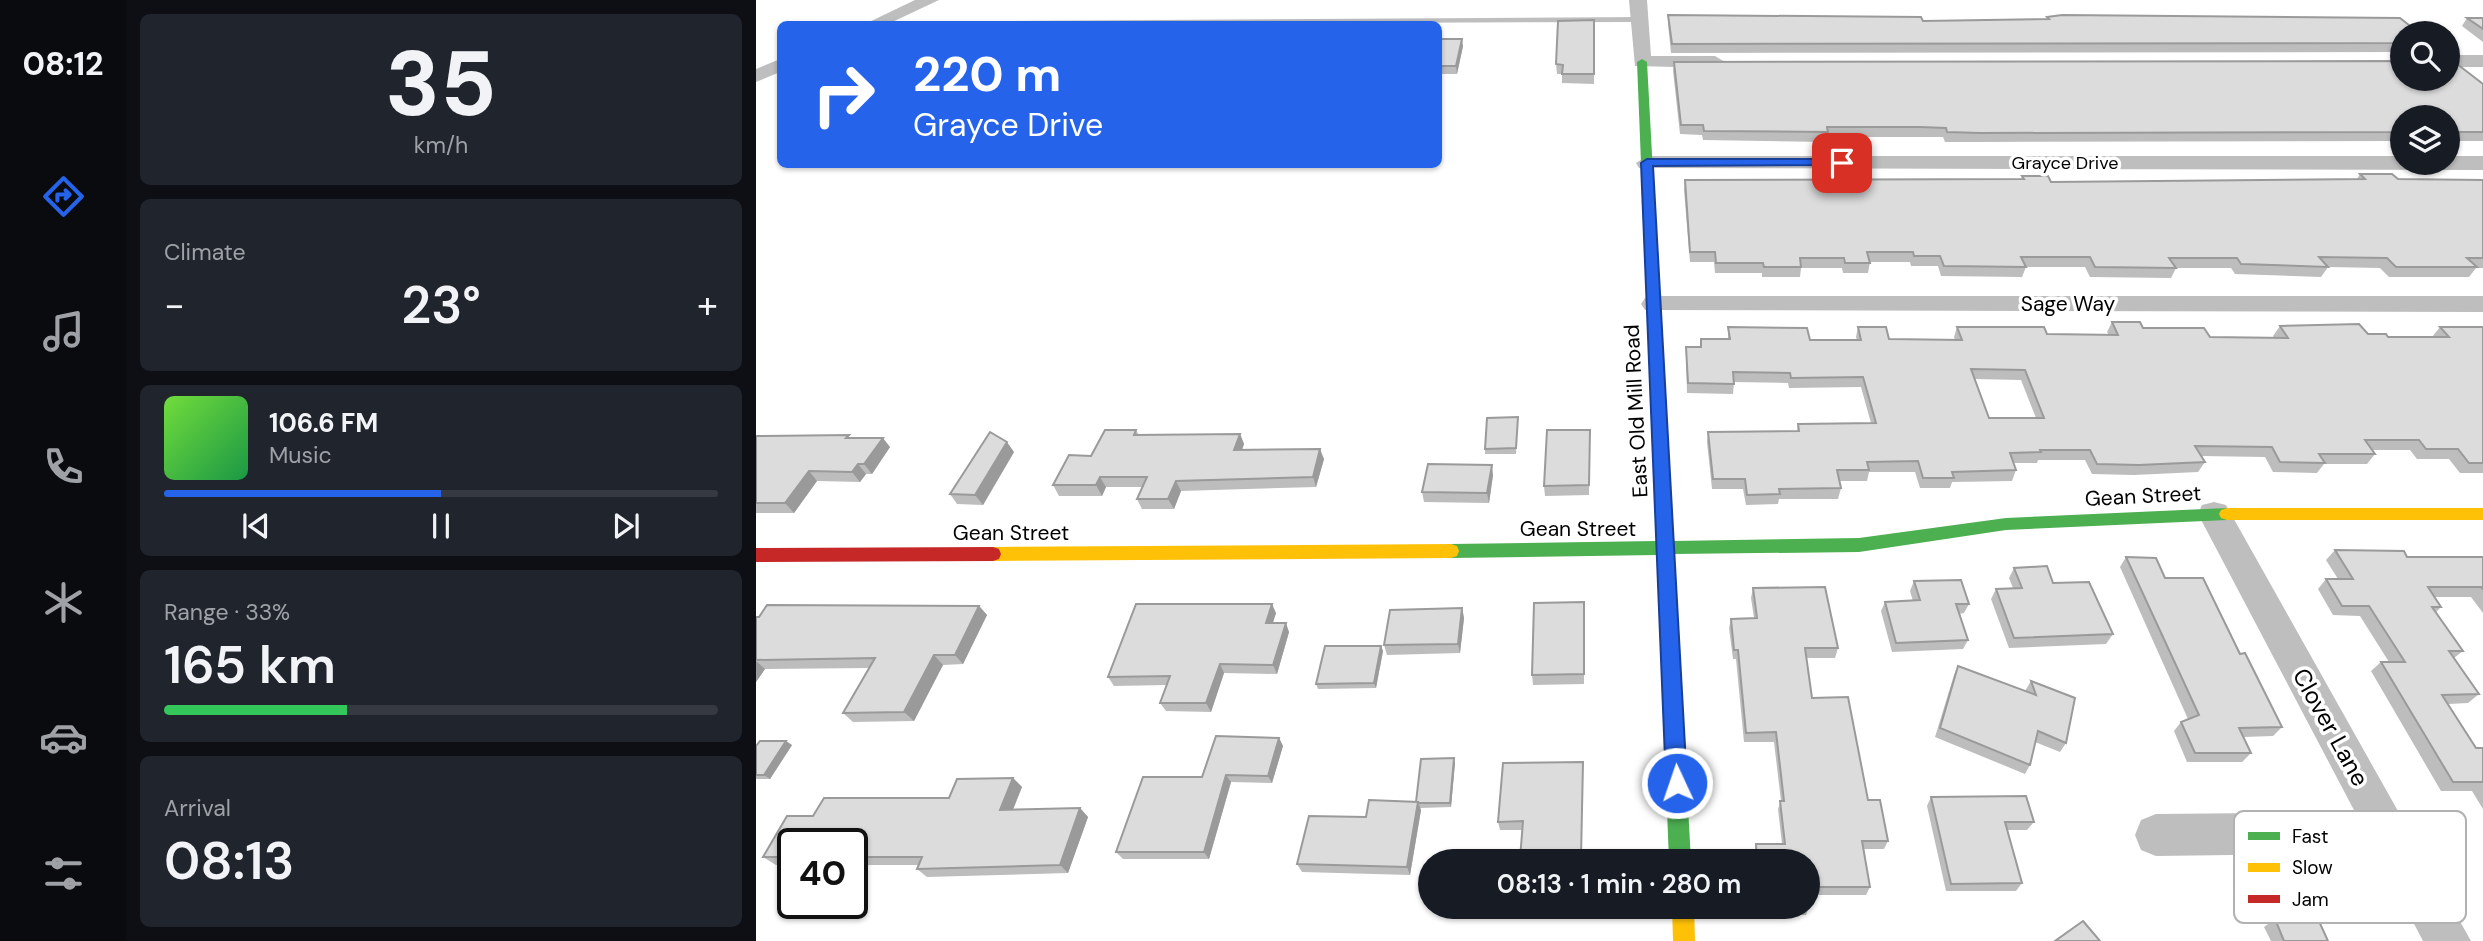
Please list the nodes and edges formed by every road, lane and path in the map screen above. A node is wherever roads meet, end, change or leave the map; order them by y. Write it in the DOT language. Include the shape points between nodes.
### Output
graph roads {
  1 [pos="930,0"];
  2 [pos="1639,0"];
  3 [pos="1640,20"];
  4 [pos="881,21"];
  5 [pos="1442,21"];
  6 [pos="2460,61"];
  7 [pos="2483,61"];
  8 [pos="1642,62"];
  9 [pos="1739,62"];
  10 [pos="777,66"];
  11 [pos="756,76"];
  12 [pos="1647,163"];
  13 [pos="2483,163"];
  14 [pos="1654,304"];
  15 [pos="2483,304"];
  16 [pos="2214,514"];
  17 [pos="2483,514"];
  18 [pos="1666,550"];
  19 [pos="756,555"];
  20 [pos="2377,811"];
  21 [pos="2234,834"];
  22 [pos="2155,835"];
  23 [pos="1679,849"];
  24 [pos="1683,919"];
  25 [pos="2438,923"];
  26 [pos="1684,941"];
  27 [pos="2448,941"];
  1 -- 4 [label="street"];
  2 -- 3 [label="street, East Old Mill Road"];
  3 -- 5 [label="lane"];
  3 -- 8 [label="street, East Old Mill Road"];
  6 -- 7 [label="street"];
  8 -- 9 [label="street"];
  8 -- 12 [label="street, East Old Mill Road"];
  10 -- 11 [label="street"];
  12 -- 13 [label="street, Grayce Drive"];
  12 -- 14 [label="street, East Old Mill Road"];
  14 -- 15 [label="street, Sage Way"];
  14 -- 18 [label="street, East Old Mill Road"];
  16 -- 17 [label="street, Gean Street"];
  16 -- 18 [label="street, Gean Street" via="2006,524 1859,545"];
  16 -- 20 [label="street, Clover Lane"];
  18 -- 19 [label="street, Gean Street"];
  18 -- 23 [label="street, East Old Mill Road"];
  21 -- 22 [label="street"];
  24 -- 26 [label="street"];
  25 -- 27 [label="street, Clover Lane"];
}
